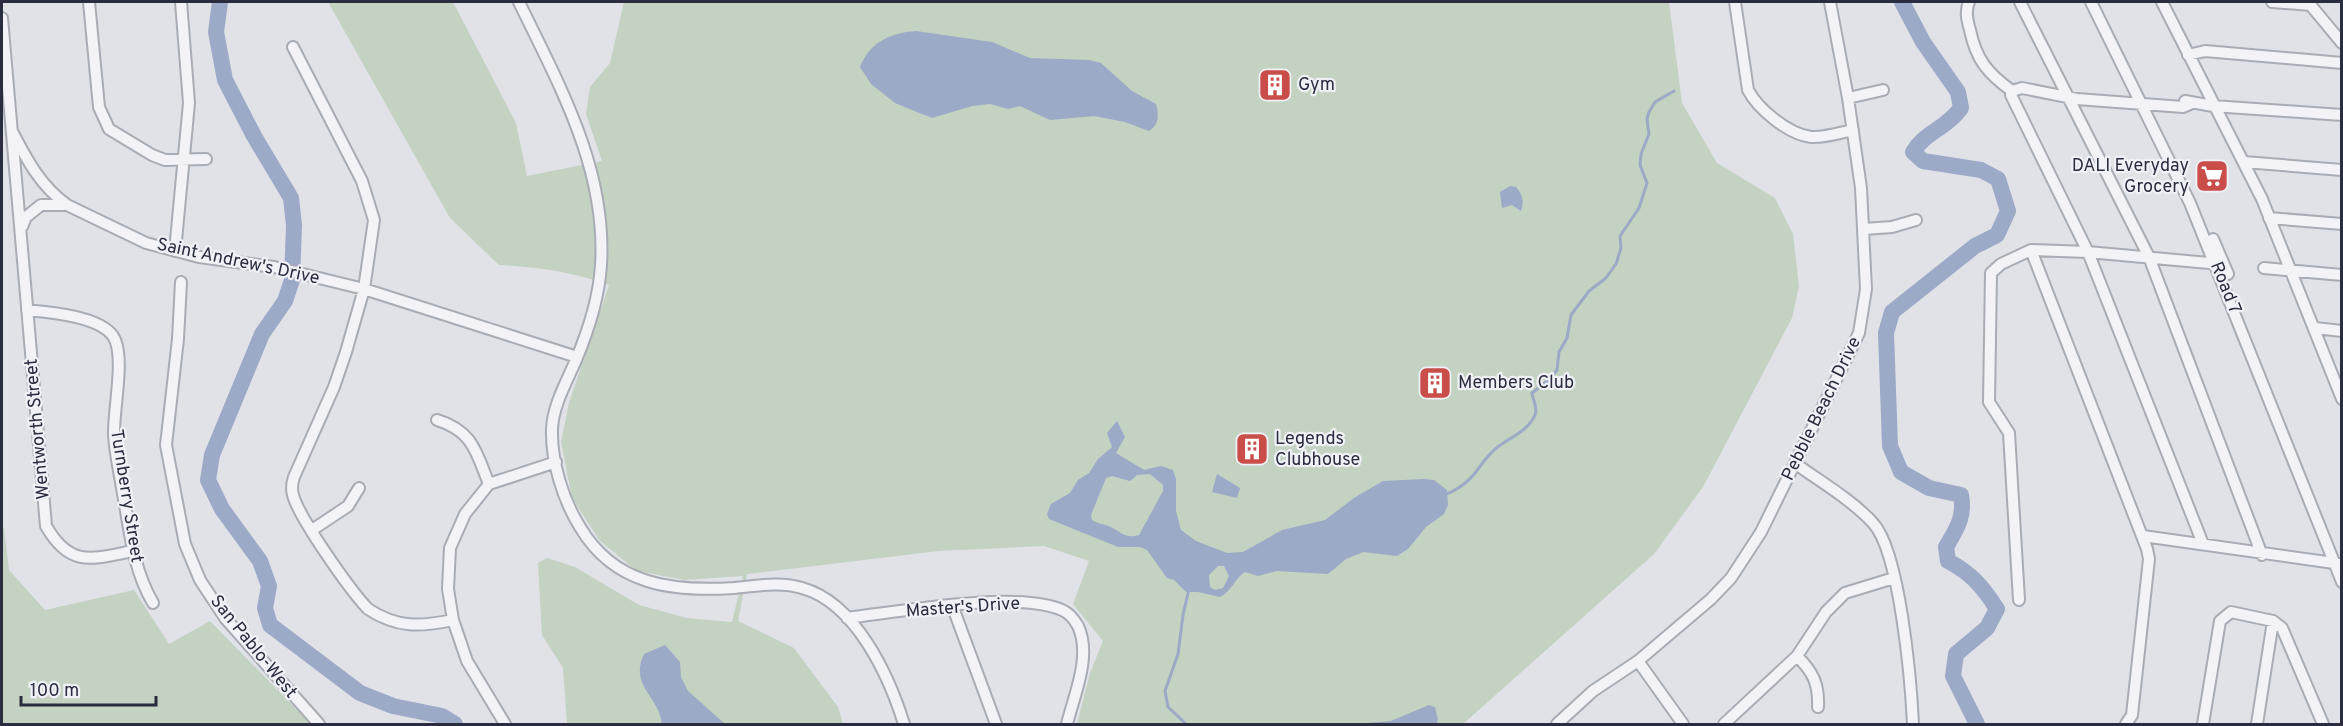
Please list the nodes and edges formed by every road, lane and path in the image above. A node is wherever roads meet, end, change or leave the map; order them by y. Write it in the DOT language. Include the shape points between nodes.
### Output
graph roads {
  1 [pos="89,2"];
  2 [pos="181,2"];
  3 [pos="519,2"];
  4 [pos="1735,2"];
  5 [pos="1830,2"];
  6 [pos="1969,2"];
  7 [pos="2020,2"];
  8 [pos="2091,2"];
  9 [pos="2097,2"];
  10 [pos="2162,2"];
  11 [pos="2272,2"];
  12 [pos="2310,3"];
  13 [pos="2,18"];
  14 [pos="2342,43"];
  15 [pos="293,48"];
  16 [pos="2188,55"];
  17 [pos="2342,63"];
  18 [pos="1883,90"];
  19 [pos="2012,91"];
  20 [pos="2069,95"];
  21 [pos="1848,98"];
  22 [pos="2143,100"];
  23 [pos="2213,106"];
  24 [pos="2342,115"];
  25 [pos="1853,130"];
  26 [pos="13,133"];
  27 [pos="206,159"];
  28 [pos="185,160"];
  29 [pos="2244,162"];
  30 [pos="2342,170"];
  31 [pos="67,205"];
  32 [pos="2270,218"];
  33 [pos="374,220"];
  34 [pos="1916,220"];
  35 [pos="2342,224"];
  36 [pos="383,229"];
  37 [pos="21,230"];
  38 [pos="1864,230"];
  39 [pos="2031,250"];
  40 [pos="175,251"];
  41 [pos="2088,252"];
  42 [pos="2150,257"];
  43 [pos="2220,264"];
  44 [pos="2264,268"];
  45 [pos="2290,270"];
  46 [pos="2342,275"];
  47 [pos="181,282"];
  48 [pos="364,290"];
  49 [pos="27,310"];
  50 [pos="2315,328"];
  51 [pos="2342,331"];
  52 [pos="577,357"];
  53 [pos="2339,387"];
  54 [pos="2342,399"];
  55 [pos="437,420"];
  56 [pos="556,462"];
  57 [pos="1796,464"];
  58 [pos="489,484"];
  59 [pos="359,488"];
  60 [pos="312,530"];
  61 [pos="2143,536"];
  62 [pos="2203,544"];
  63 [pos="133,551"];
  64 [pos="2262,555"];
  65 [pos="2340,564"];
  66 [pos="1894,578"];
  67 [pos="2342,582"];
  68 [pos="2019,600"];
  69 [pos="153,603"];
  70 [pos="952,605"];
  71 [pos="847,618"];
  72 [pos="453,620"];
  73 [pos="2273,621"];
  74 [pos="1797,656"];
  75 [pos="1638,661"];
  76 [pos="1818,707"];
  77 [pos="319,724"];
  78 [pos="505,724"];
  79 [pos="904,724"];
  80 [pos="996,724"];
  81 [pos="1067,724"];
  82 [pos="1557,724"];
  83 [pos="1683,724"];
  84 [pos="1724,724"];
  85 [pos="1913,724"];
  86 [pos="2126,724"];
  87 [pos="2203,724"];
  88 [pos="2257,724"];
  89 [pos="2323,724"];
  1 -- 28 [label="street" via="103,118 119,137 152,155"];
  2 -- 28 [label="street" via="189,103"];
  3 -- 52 [label="street" via="583,140 597,203 601,264 592,318"];
  4 -- 25 [label="street" via="1748,90 1754,100 1800,135 1813,137"];
  5 -- 21 [label="street, Pebble Beach Drive"];
  6 -- 19 [label="street" via="1966,14 1975,52 1990,74"];
  7 -- 20 [label="street"];
  8 -- 22 [label="street, Road 7"];
  9 -- 22 [label="street, Road 7"];
  10 -- 16 [label="street"];
  11 -- 12 [label="street"];
  12 -- 14 [label="street"];
  13 -- 26 [label="street, Saint Andrew's Drive"];
  15 -- 33 [label="street" via="362,181"];
  16 -- 17 [label="street" via="2205,51"];
  16 -- 23 [label="street"];
  18 -- 21 [label="street"];
  19 -- 20 [label="street" via="2022,88"];
  19 -- 41 [label="street" via="2013,101"];
  20 -- 22 [label="street" via="2077,99"];
  20 -- 42 [label="street"];
  21 -- 25 [label="street, Pebble Beach Drive"];
  22 -- 23 [label="street" via="2182,107"];
  22 -- 43 [label="street, Road 7"];
  23 -- 24 [label="street"];
  23 -- 29 [label="street"];
  25 -- 38 [label="street, Pebble Beach Drive"];
  26 -- 31 [label="street, Saint Andrew's Drive" via="34,173"];
  26 -- 37 [label="street, Wentworth Street"];
  27 -- 28 [label="street"];
  28 -- 40 [label="street"];
  29 -- 30 [label="street"];
  29 -- 32 [label="street"];
  31 -- 37 [label="street" via="41,205 26,217"];
  31 -- 40 [label="street, Saint Andrew's Drive" via="146,243"];
  32 -- 35 [label="street"];
  32 -- 45 [label="street"];
  33 -- 36 [label="street"];
  33 -- 48 [label="street"];
  34 -- 38 [label="street"];
  37 -- 49 [label="street, Wentworth Street"];
  38 -- 57 [label="street, Pebble Beach Drive" via="1866,289 1859,333"];
  39 -- 41 [label="street"];
  39 -- 61 [label="street"];
  39 -- 68 [label="street" via="1991,273 1989,402 2009,433"];
  40 -- 48 [label="street, Saint Andrew's Drive" via="274,267"];
  41 -- 42 [label="street"];
  41 -- 62 [label="street"];
  42 -- 43 [label="street"];
  42 -- 64 [label="street"];
  43 -- 65 [label="street, Road 7"];
  44 -- 45 [label="street"];
  45 -- 46 [label="street"];
  45 -- 50 [label="street"];
  47 -- 77 [label="street, San Pablo-West" via="166,445 185,544 200,580 225,618"];
  48 -- 52 [label="street, Saint Andrew's Drive"];
  48 -- 60 [label="street" via="334,387 291,487"];
  49 -- 63 [label="street, Turnberry Street" via="78,318 118,334 114,438"];
  49 -- 63 [label="street, Wentworth Street" via="46,526 55,541 73,556 96,558"];
  50 -- 51 [label="street"];
  50 -- 53 [label="street"];
  52 -- 56 [label="street" via="552,428"];
  53 -- 54 [label="street"];
  55 -- 58 [label="street" via="462,431 473,443"];
  56 -- 58 [label="street"];
  56 -- 71 [label="street" via="563,491 579,525 600,555 621,571 677,588 774,584 803,588 831,603"];
  57 -- 66 [label="street" via="1874,523"];
  57 -- 75 [label="street, Pebble Beach Drive" via="1731,578"];
  58 -- 72 [label="street" via="465,514 450,548 448,589"];
  59 -- 60 [label="street" via="348,506"];
  60 -- 72 [label="street" via="358,599 381,617 409,626"];
  61 -- 62 [label="street"];
  61 -- 86 [label="street" via="2149,559 2132,715"];
  62 -- 64 [label="street"];
  63 -- 69 [label="street, Turnberry Street"];
  64 -- 65 [label="street"];
  65 -- 67 [label="street, Road 7"];
  66 -- 74 [label="street" via="1845,593 1826,612"];
  66 -- 85 [label="street" via="1908,655"];
  70 -- 71 [label="street, Master's Drive"];
  70 -- 80 [label="street"];
  70 -- 81 [label="street, Master's Drive" via="1033,604 1071,615 1083,643 1083,660"];
  71 -- 79 [label="street" via="883,670"];
  72 -- 78 [label="street" via="466,662"];
  73 -- 87 [label="street" via="2231,612 2220,621"];
  73 -- 88 [label="street"];
  73 -- 89 [label="street" via="2282,628"];
  74 -- 76 [label="street" via="1813,674 1819,693"];
  74 -- 84 [label="street"];
  75 -- 82 [label="street, Pebble Beach Drive" via="1593,691"];
  75 -- 83 [label="street"];
}
